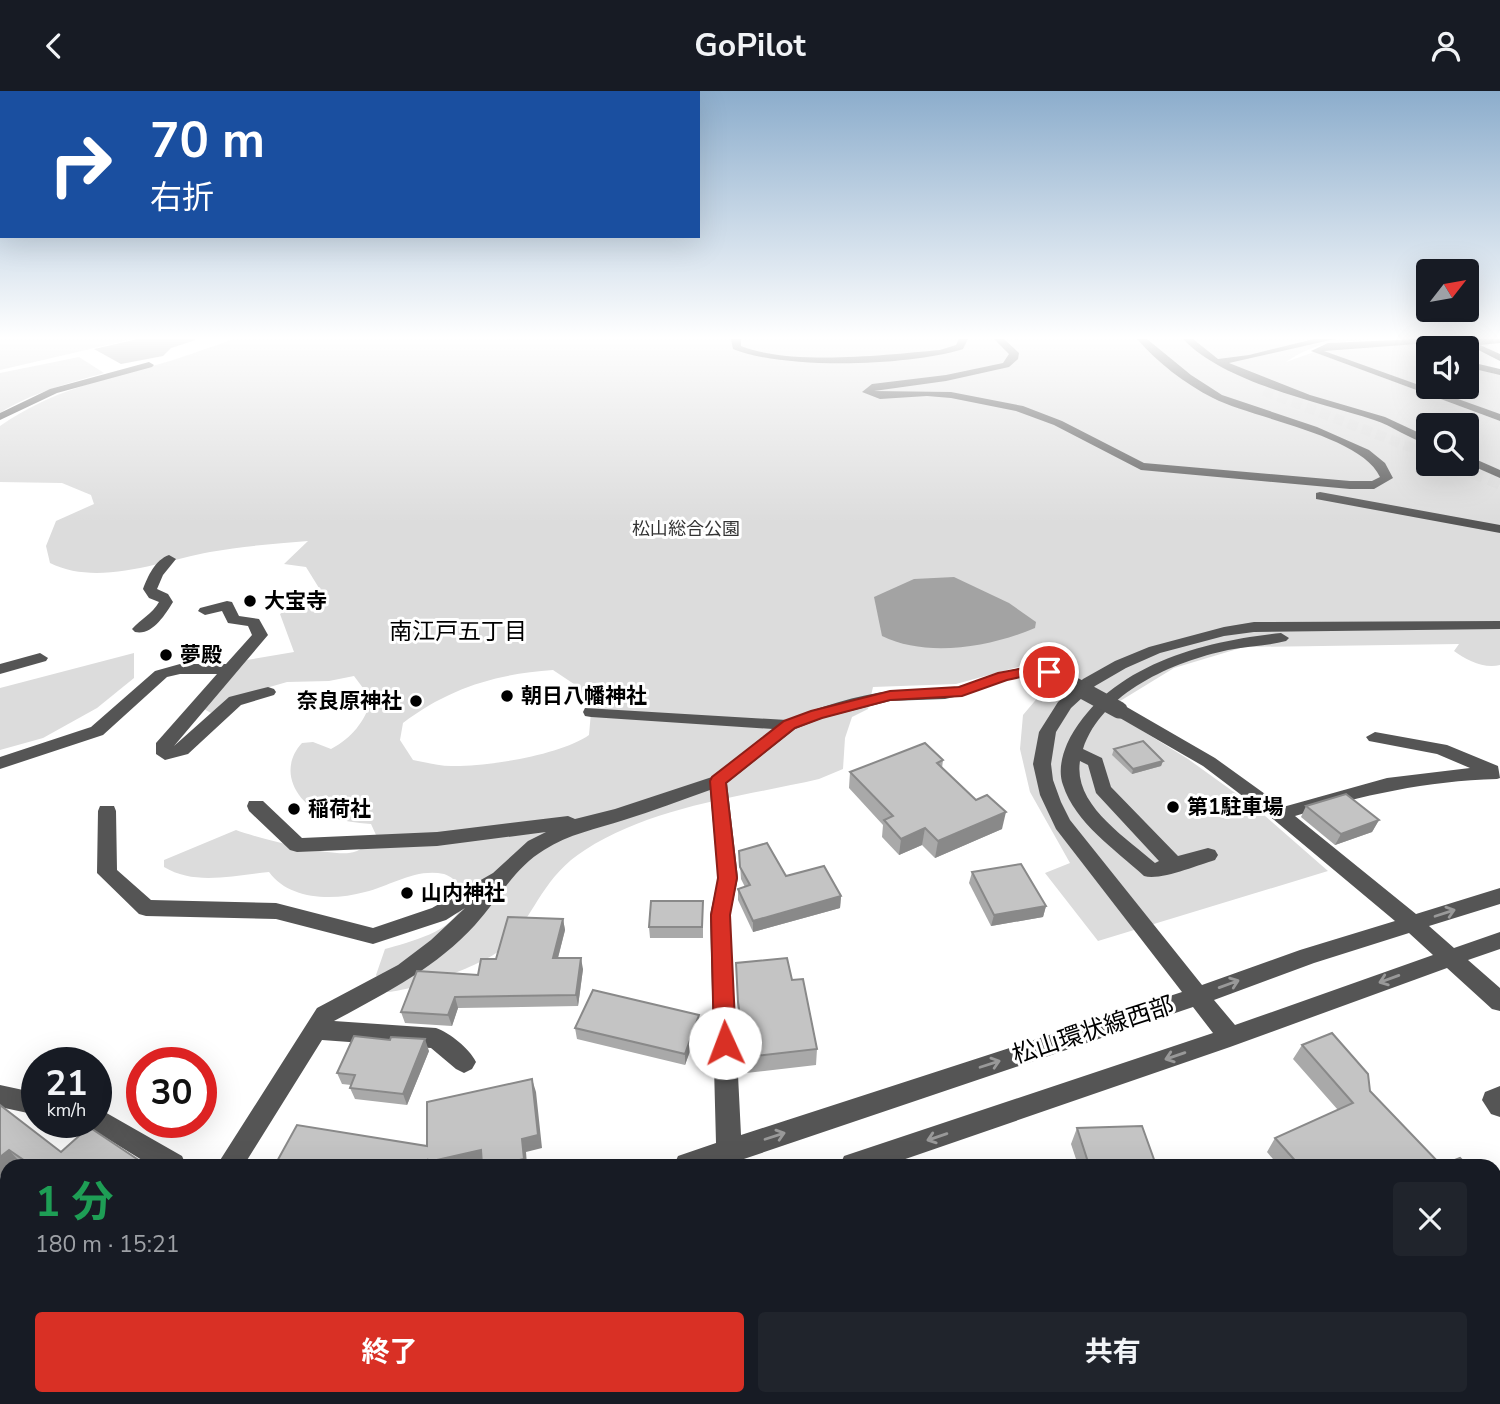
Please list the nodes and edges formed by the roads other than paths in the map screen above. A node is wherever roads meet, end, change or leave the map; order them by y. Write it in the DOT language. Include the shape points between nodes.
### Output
graph roads {
  1 [pos="33,400"];
  2 [pos="988,400"];
  3 [pos="1227,400"];
  4 [pos="1317,400"];
  5 [pos="1451,400"];
  6 [pos="0,417"];
  7 [pos="1500,418"];
  8 [pos="1416,435"];
  9 [pos="1479,464"];
  10 [pos="1499,474"];
  11 [pos="1320,496"];
  12 [pos="1500,529"];
  13 [pos="169,558"];
  14 [pos="205,611"];
  15 [pos="1500,625"];
  16 [pos="140,629"];
  17 [pos="1500,636"];
  18 [pos="40,658"];
  19 [pos="0,669"];
  20 [pos="230,669"];
  21 [pos="268,692"];
  22 [pos="591,712"];
  23 [pos="789,725"];
  24 [pos="1375,737"];
  25 [pos="1072,751"];
  26 [pos="0,763"];
  27 [pos="1499,773"];
  28 [pos="718,781"];
  29 [pos="256,806"];
  30 [pos="107,811"];
  31 [pos="1280,814"];
  32 [pos="597,819"];
  33 [pos="1208,855"];
  34 [pos="1174,865"];
  35 [pos="503,874"];
  36 [pos="1500,895"];
  37 [pos="1413,924"];
  38 [pos="1500,940"];
  39 [pos="1450,957"];
  40 [pos="1198,996"];
  41 [pos="1500,1002"];
  42 [pos="316,1030"];
  43 [pos="1230,1037"];
  44 [pos="464,1062"];
  45 [pos="0,1096"];
  46 [pos="1500,1097"];
  47 [pos="21,1101"];
  48 [pos="1500,1106"];
  49 [pos="112,1128"];
  50 [pos="729,1151"];
  51 [pos="163,1159"];
  52 [pos="234,1159"];
  53 [pos="705,1159"];
  54 [pos="871,1159"];
  1 -- 6 [label="street"];
  2 -- 3 [label="street" via="1058,423 1141,465 1363,486 1382,482 1387,474 1340,440"];
  4 -- 8 [label="street" via="1381,419"];
  5 -- 7 [label="street"];
  9 -- 10 [label="street"];
  11 -- 12 [label="street"];
  13 -- 16 [label="street" via="150,589 166,602"];
  14 -- 20 [label="street" via="227,605 233,620 254,622 260,635"];
  15 -- 40 [label="street" via="1216,631 1149,651 1069,698 1045,736 1046,793 1063,824"];
  17 -- 25 [label="street" via="1262,639 1199,652 1112,695 1092,711"];
  18 -- 19 [label="street"];
  20 -- 21 [label="street" via="165,743 165,754 182,750 235,701"];
  20 -- 26 [label="street" via="180,669 161,674 97,731"];
  22 -- 23 [label="street"];
  23 -- 28 [label="street"];
  23 -- 31 [label="street, bridge" via="890,696 945,694 1003,676 1049,672 1209,762"];
  24 -- 27 [label="street" via="1441,749"];
  25 -- 34 [label="street" via="1097,762 1101,789"];
  25 -- 34 [label="street" via="1069,775 1085,810 1152,871"];
  27 -- 31 [label="street" via="1390,782"];
  28 -- 32 [label="street"];
  28 -- 50 [label="street" via="728,878 720,915"];
  29 -- 32 [label="street" via="298,845 438,839"];
  30 -- 35 [label="street" via="107,873 146,908 276,911 373,936 439,914"];
  31 -- 37 [label="street"];
  32 -- 35 [label="street" via="535,846"];
  33 -- 34 [label="street"];
  35 -- 42 [label="street" via="468,919 439,946 405,971 325,1015"];
  37 -- 36 [label="street, 松山環状線西部, one-way"];
  37 -- 39 [label="street"];
  40 -- 37 [label="street, 松山環状線西部, one-way"];
  38 -- 39 [label="street"];
  39 -- 41 [label="street"];
  39 -- 43 [label="street, one-way"];
  40 -- 43 [label="street"];
  50 -- 40 [label="street, 松山環状線西部, one-way"];
  42 -- 44 [label="street" via="436,1038"];
  42 -- 52 [label="street"];
  43 -- 54 [label="street, one-way"];
  45 -- 47 [label="street"];
  46 -- 48 [label="street" via="1494,1100"];
  49 -- 51 [label="street"];
  50 -- 53 [label="street, 松山環状線西部"];
}
